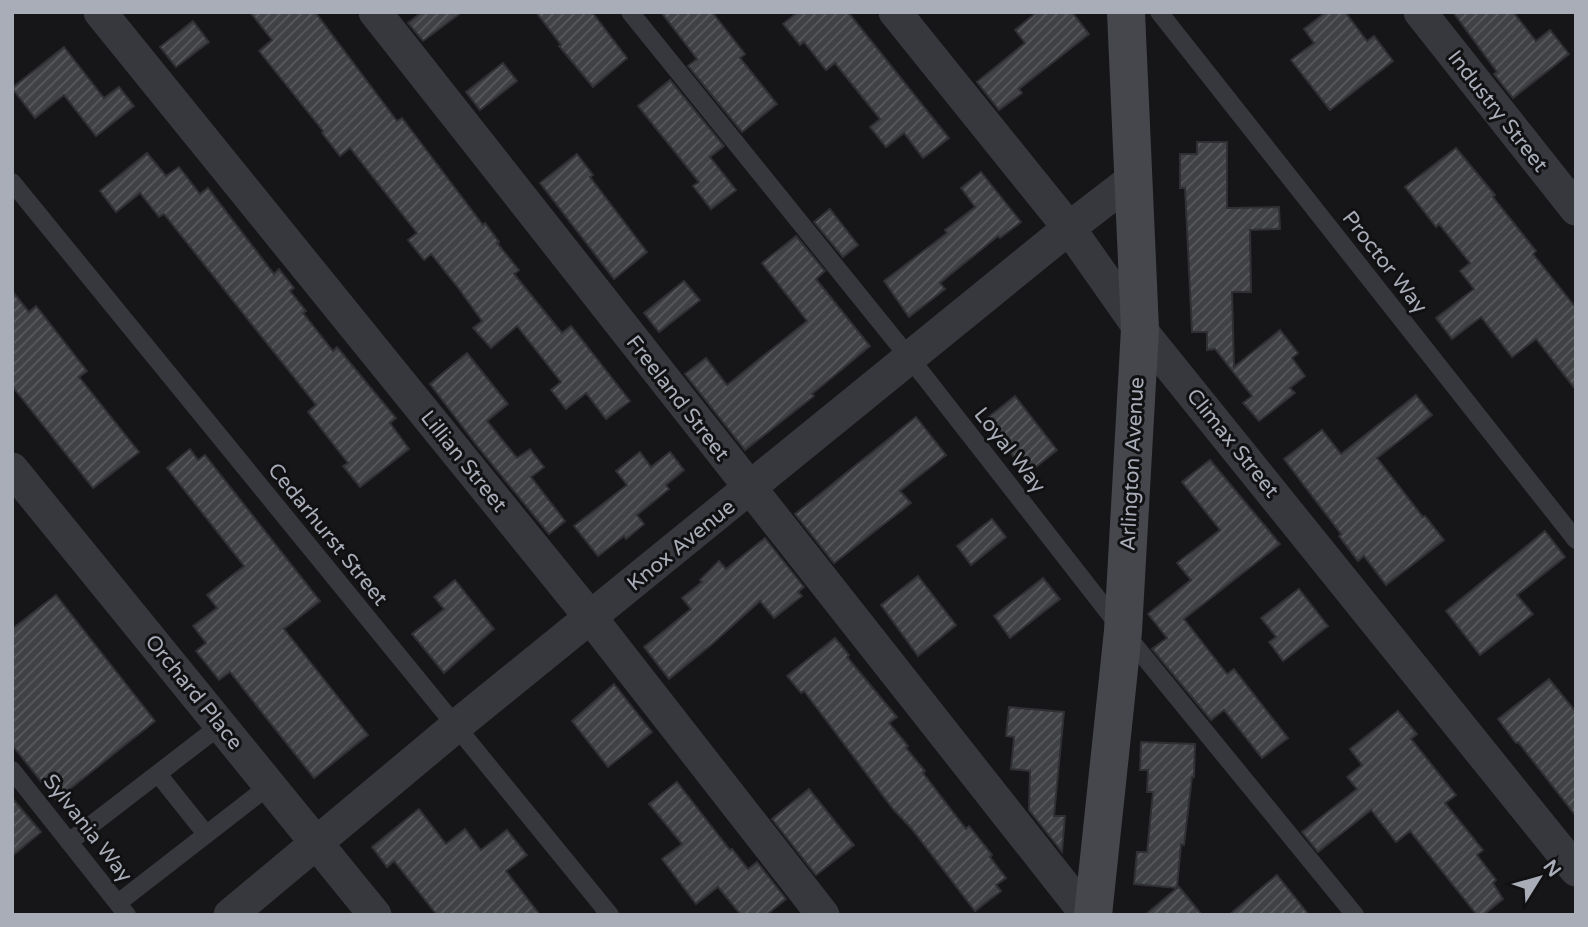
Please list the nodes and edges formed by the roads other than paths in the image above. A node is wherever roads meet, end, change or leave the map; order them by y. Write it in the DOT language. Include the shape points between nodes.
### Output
graph roads {
  1 [pos="100,12"];
  2 [pos="375,12"];
  3 [pos="630,12"];
  4 [pos="895,12"];
  5 [pos="1126,12"];
  6 [pos="1159,12"];
  7 [pos="1420,12"];
  8 [pos="1135,178"];
  9 [pos="12,182"];
  10 [pos="1576,209"];
  11 [pos="1069,228"];
  12 [pos="1140,329"];
  13 [pos="909,360"];
  14 [pos="12,469"];
  15 [pos="749,489"];
  16 [pos="1576,540"];
  17 [pos="592,618"];
  18 [pos="1123,631"];
  19 [pos="221,725"];
  20 [pos="455,727"];
  21 [pos="12,770"];
  22 [pos="158,774"];
  23 [pos="270,785"];
  24 [pos="206,834"];
  25 [pos="69,842"];
  26 [pos="317,842"];
  27 [pos="1576,870"];
  28 [pos="123,909"];
  29 [pos="230,915"];
  30 [pos="375,915"];
  31 [pos="610,915"];
  32 [pos="822,915"];
  33 [pos="1087,915"];
  34 [pos="1093,915"];
  35 [pos="1355,915"];
  1 -- 17 [label="street, Lillian Street"];
  2 -- 15 [label="street, Freeland Street"];
  3 -- 13 [label="lane, Loyal Way"];
  4 -- 11 [label="street, Climax Street"];
  5 -- 8 [label="main road, Arlington Avenue"];
  6 -- 16 [label="lane, Proctor Way"];
  7 -- 10 [label="street, Industry Street"];
  8 -- 11 [label="street, Knox Avenue"];
  8 -- 12 [label="main road, Arlington Avenue"];
  9 -- 20 [label="lane, Cedarhurst Street"];
  11 -- 12 [label="street, Climax Street"];
  11 -- 13 [label="street, Knox Avenue"];
  12 -- 18 [label="main road, Arlington Avenue"];
  12 -- 27 [label="street, Climax Street"];
  13 -- 15 [label="street, Knox Avenue"];
  13 -- 18 [label="lane, Loyal Way"];
  14 -- 19 [label="street, Orchard Place"];
  15 -- 17 [label="street, Knox Avenue"];
  15 -- 33 [label="street, Freeland Street"];
  17 -- 20 [label="street, Knox Avenue"];
  17 -- 32 [label="street, Lillian Street"];
  18 -- 34 [label="main road, Arlington Avenue"];
  18 -- 35 [label="lane, Loyal Way"];
  19 -- 22 [label="lane"];
  19 -- 23 [label="street, Orchard Place"];
  20 -- 26 [label="street, Knox Avenue"];
  20 -- 31 [label="lane, Cedarhurst Street"];
  21 -- 25 [label="lane, Sylvania Way"];
  22 -- 24 [label="lane"];
  22 -- 25 [label="lane"];
  23 -- 24 [label="lane"];
  23 -- 26 [label="street, Orchard Place"];
  24 -- 28 [label="lane"];
  25 -- 28 [label="lane, Sylvania Way"];
  26 -- 29 [label="street, Knox Avenue"];
  26 -- 30 [label="street, Orchard Place"];
}
